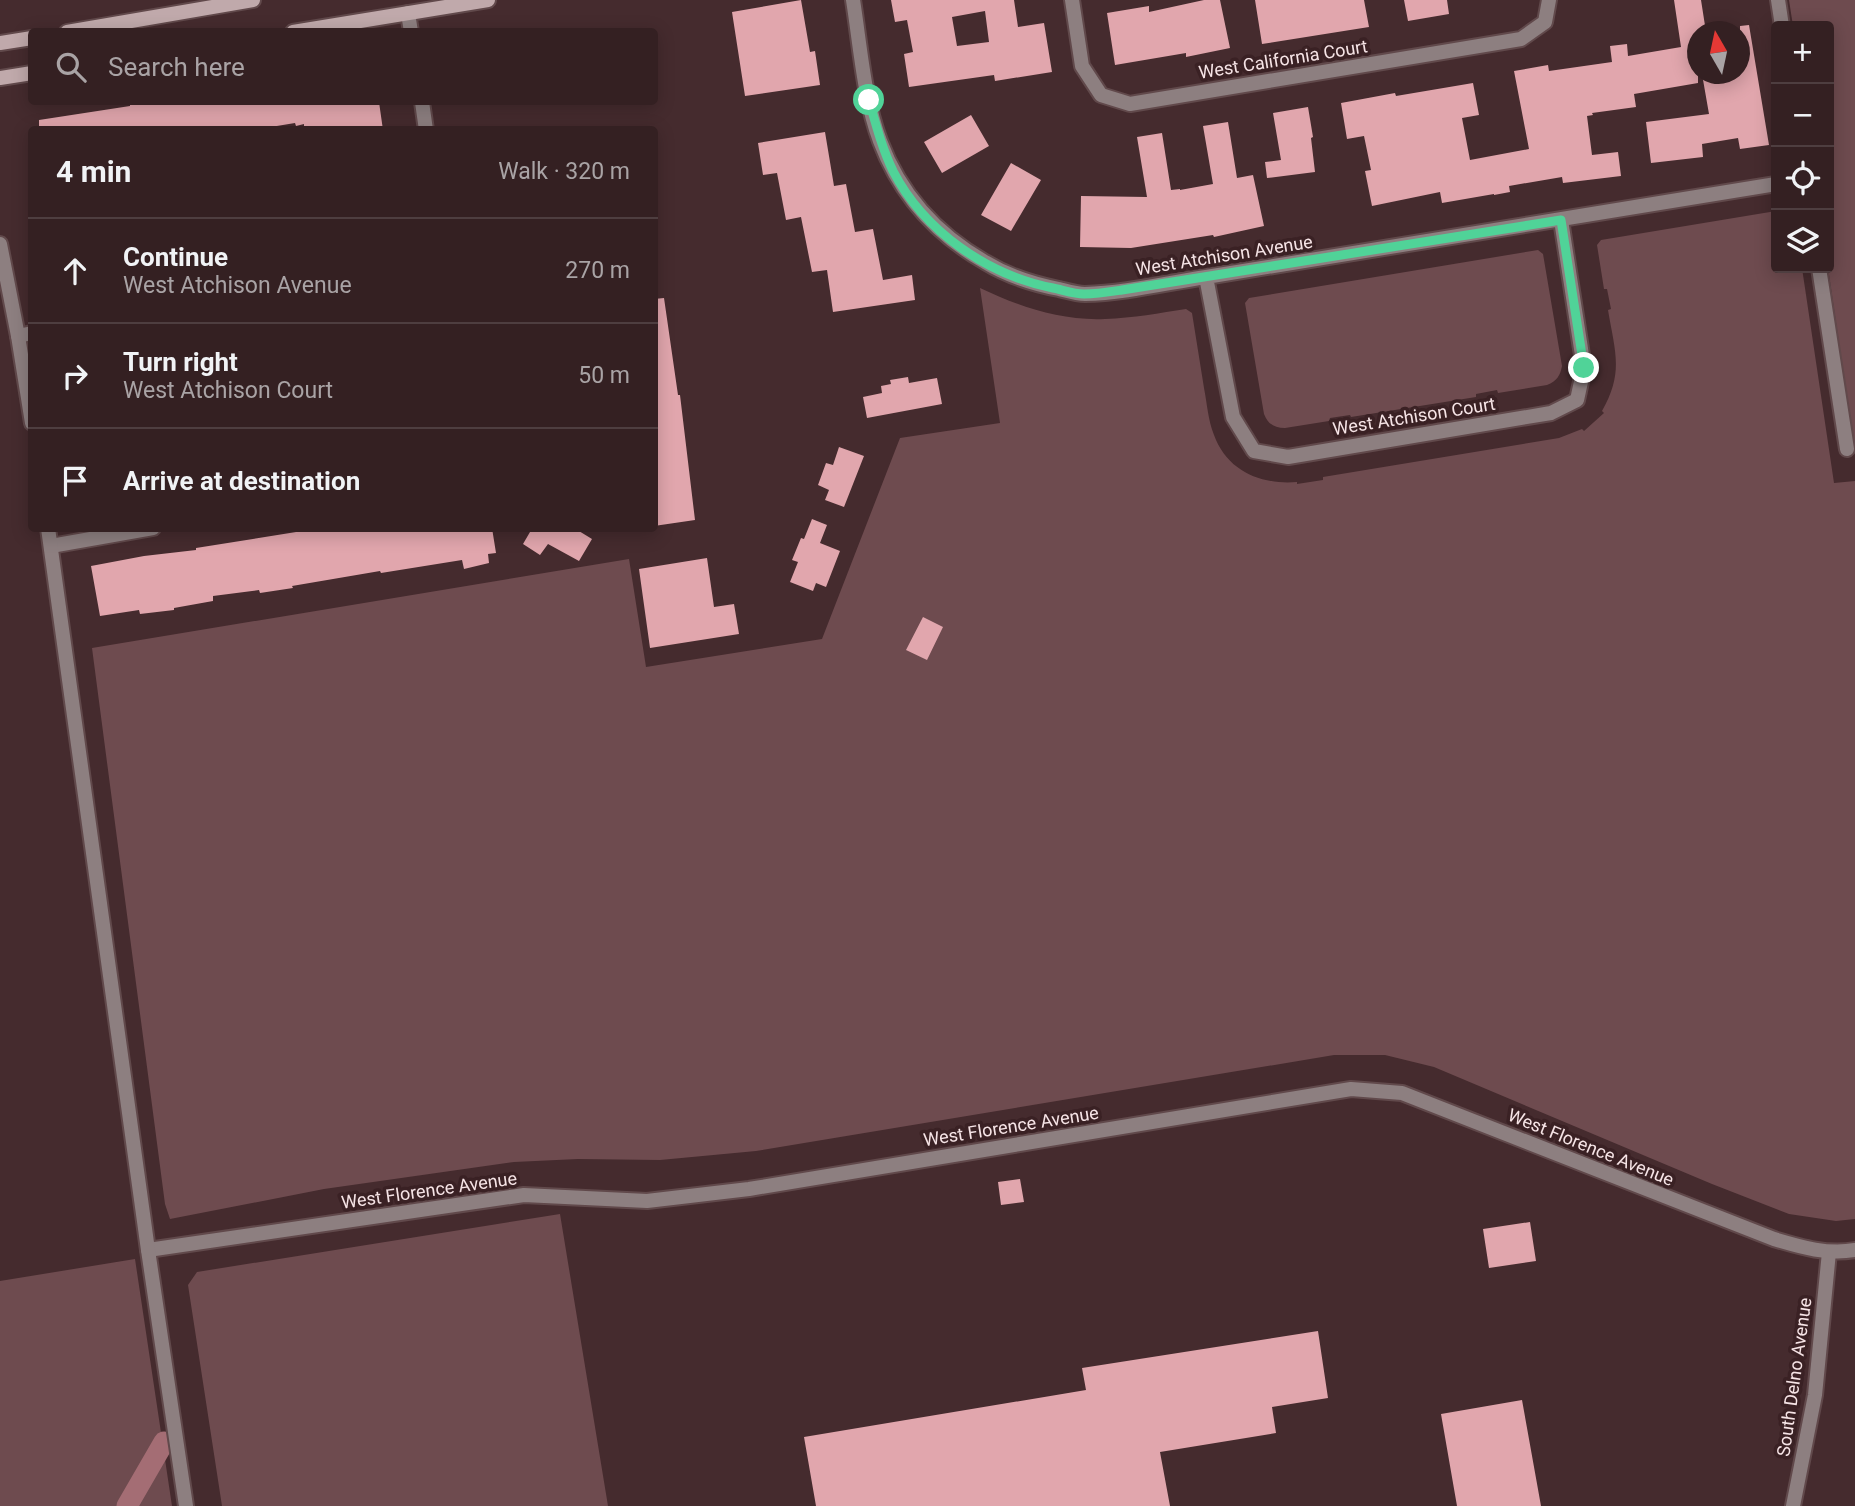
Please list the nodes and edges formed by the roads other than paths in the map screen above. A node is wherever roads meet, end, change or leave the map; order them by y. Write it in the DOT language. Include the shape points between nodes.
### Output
graph roads {
  1 [pos="253,0"];
  2 [pos="418,0"];
  3 [pos="488,0"];
  4 [pos="853,0"];
  5 [pos="1072,0"];
  6 [pos="1549,0"];
  7 [pos="1778,0"];
  8 [pos="408,13"];
  9 [pos="1781,21"];
  10 [pos="90,28"];
  11 [pos="317,28"];
  12 [pos="410,28"];
  13 [pos="28,38"];
  14 [pos="0,43"];
  15 [pos="28,74"];
  16 [pos="0,78"];
  17 [pos="422,105"];
  18 [pos="425,126"];
  19 [pos="1771,185"];
  20 [pos="1561,220"];
  21 [pos="0,244"];
  22 [pos="1820,273"];
  23 [pos="1206,277"];
  24 [pos="25,335"];
  25 [pos="28,373"];
  26 [pos="1847,449"];
  27 [pos="49,532"];
  28 [pos="130,532"];
  29 [pos="51,546"];
  30 [pos="148,1250"];
  31 [pos="1855,1250"];
  32 [pos="1829,1252"];
  33 [pos="186,1506"];
  34 [pos="1793,1506"];
  1 -- 10 [label="main road"];
  2 -- 8 [label="main road"];
  3 -- 8 [label="main road"];
  4 -- 23 [label="street, West Atchison Avenue" via="879,139 914,204 943,234 997,270 1032,284 1083,294"];
  5 -- 6 [label="street, West California Court" via="1082,66 1101,95 1130,104 1521,39 1545,22"];
  7 -- 9 [label="street"];
  8 -- 11 [label="main road"];
  8 -- 12 [label="street"];
  13 -- 14 [label="main road"];
  15 -- 16 [label="main road"];
  17 -- 18 [label="street"];
  19 -- 20 [label="street, West Atchison Avenue"];
  20 -- 23 [label="street, West Atchison Avenue"];
  20 -- 23 [label="street, West Atchison Court" via="1584,368 1577,400 1551,413 1288,457 1254,451 1233,417"];
  21 -- 24 [label="street"];
  22 -- 26 [label="street"];
  24 -- 25 [label="street"];
  27 -- 29 [label="street"];
  28 -- 29 [label="street"];
  29 -- 30 [label="street"];
  30 -- 32 [label="street, West Florence Avenue" via="524,1195 647,1201 749,1189 1351,1089 1402,1093 1763,1235"];
  30 -- 33 [label="street"];
  31 -- 32 [label="street, West Florence Avenue"];
  32 -- 34 [label="street, South Delno Avenue" via="1815,1395"];
}
